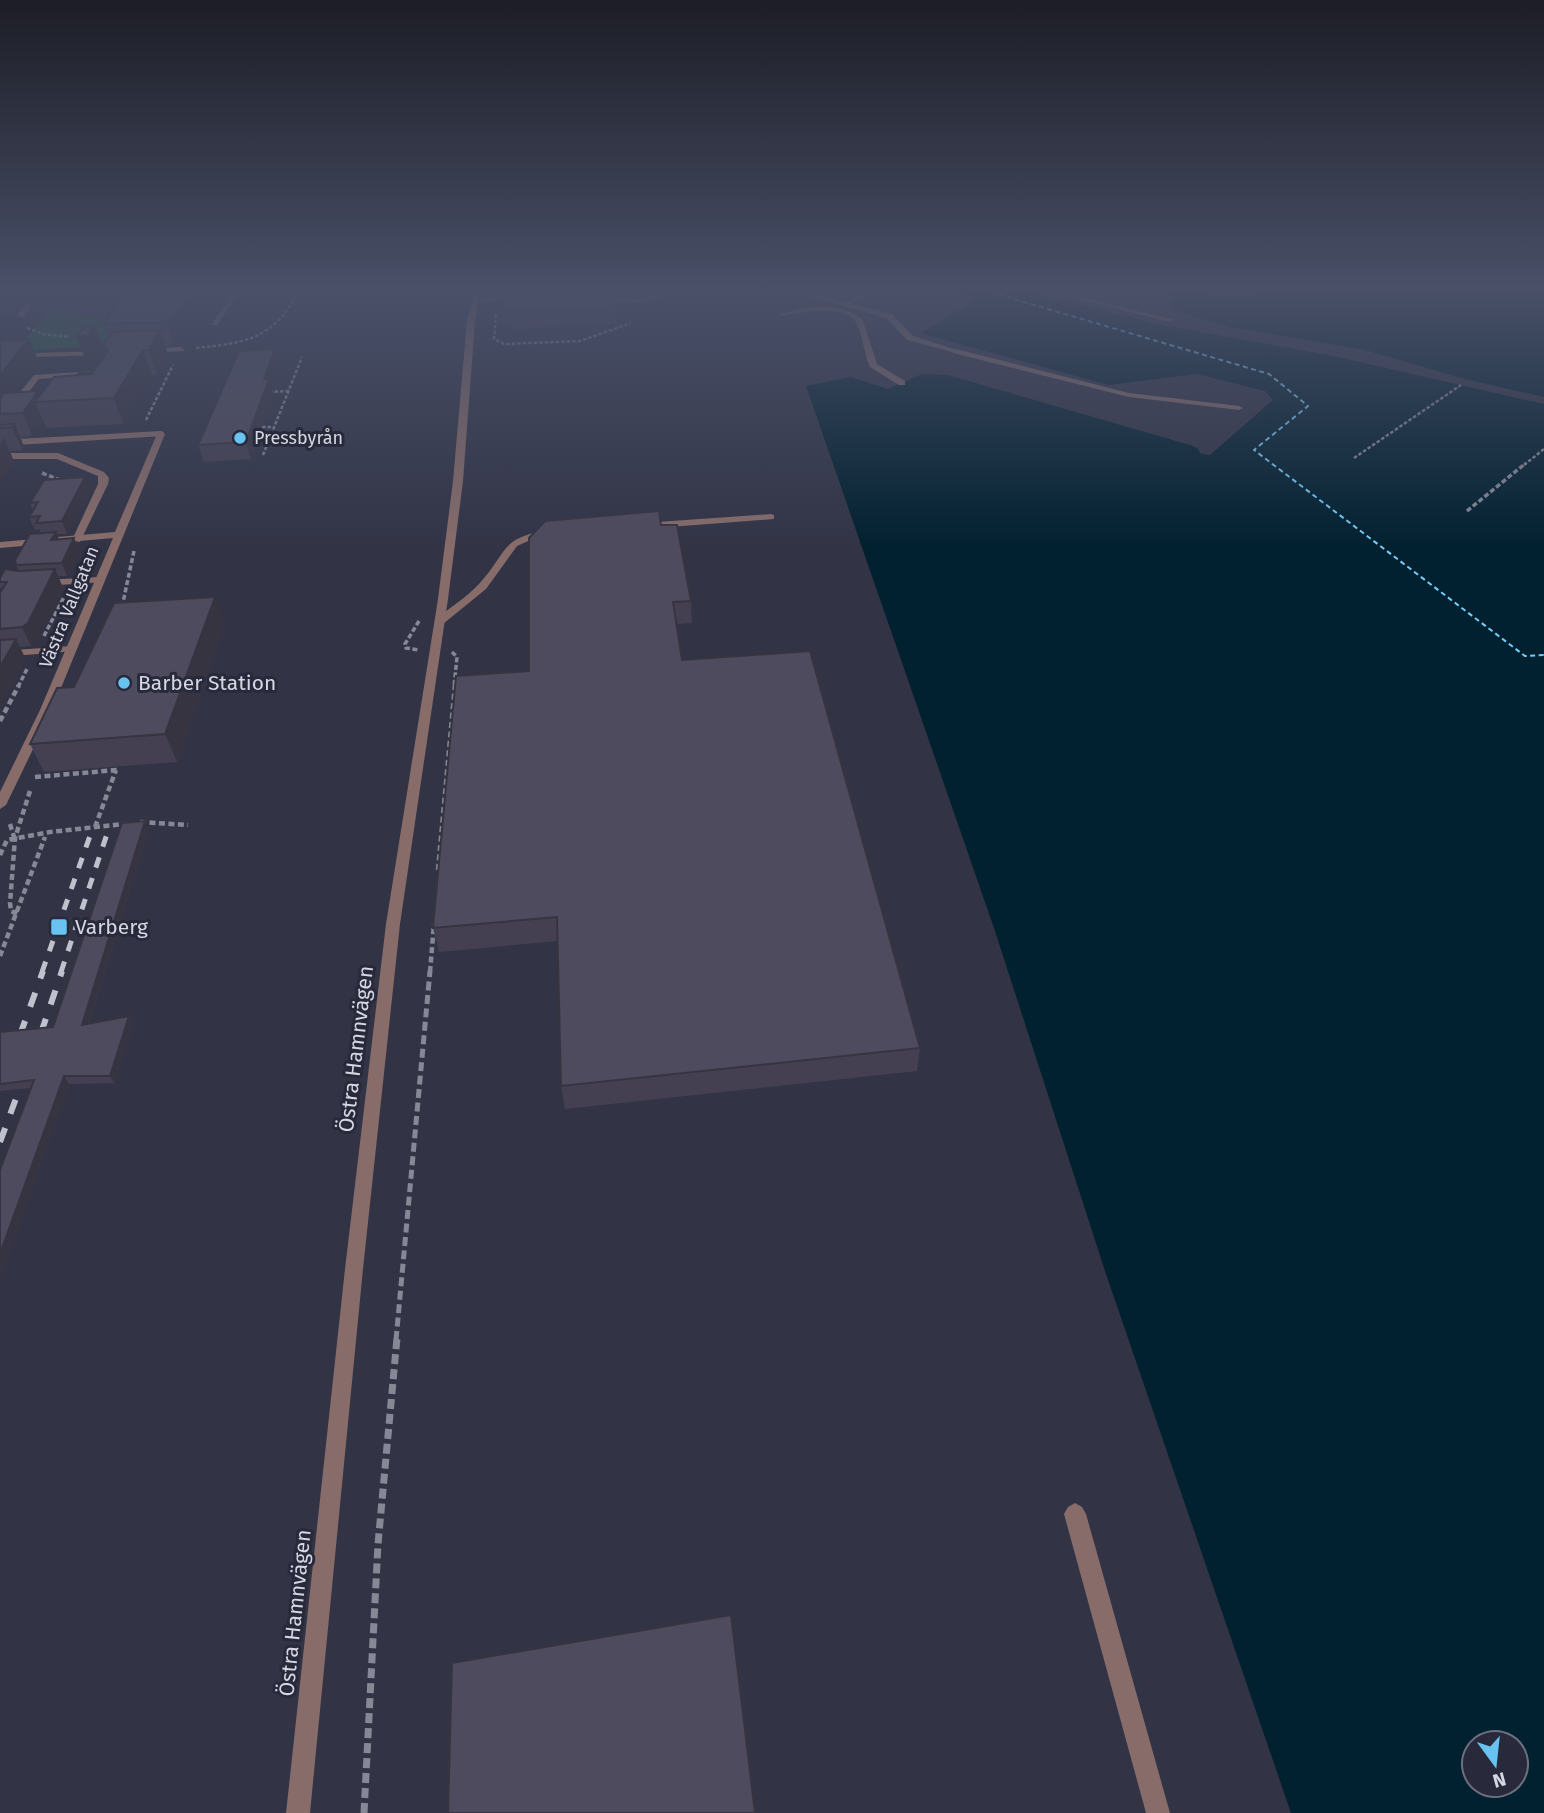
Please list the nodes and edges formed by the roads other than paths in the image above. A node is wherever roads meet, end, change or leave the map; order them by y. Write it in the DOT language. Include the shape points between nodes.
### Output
graph roads {
  1 [pos="41,377"];
  2 [pos="466,377"];
  3 [pos="892,377"];
  4 [pos="1061,377"];
  5 [pos="902,383"];
  6 [pos="41,400"];
  7 [pos="1239,408"];
  8 [pos="0,443"];
  9 [pos="0,456"];
  10 [pos="771,517"];
  11 [pos="627,527"];
  12 [pos="561,533"];
  13 [pos="77,540"];
  14 [pos="115,540"];
  15 [pos="0,545"];
  16 [pos="99,580"];
  17 [pos="37,583"];
  18 [pos="439,622"];
  19 [pos="71,649"];
  20 [pos="0,653"];
  21 [pos="2,797"];
  22 [pos="1076,1514"];
  23 [pos="298,1813"];
  24 [pos="1158,1813"];
  1 -- 6 [label="street" via="18,400"];
  2 -- 18 [label="street, Östra Hamnvägen" via="458,481"];
  3 -- 5 [label="street"];
  4 -- 7 [label="street" via="1129,395"];
  8 -- 14 [label="street, Västra Vallgatan" via="161,434"];
  9 -- 13 [label="street" via="58,456 101,474 103,484"];
  10 -- 11 [label="street"];
  12 -- 18 [label="street" via="514,541 481,587"];
  13 -- 14 [label="street"];
  13 -- 15 [label="street"];
  14 -- 16 [label="street, Västra Vallgatan"];
  16 -- 17 [label="street"];
  16 -- 19 [label="street, Västra Vallgatan"];
  18 -- 23 [label="street, Östra Hamnvägen" via="393,924"];
  19 -- 20 [label="street"];
  19 -- 21 [label="street, Västra Vallgatan"];
  22 -- 24 [label="street"];
}
